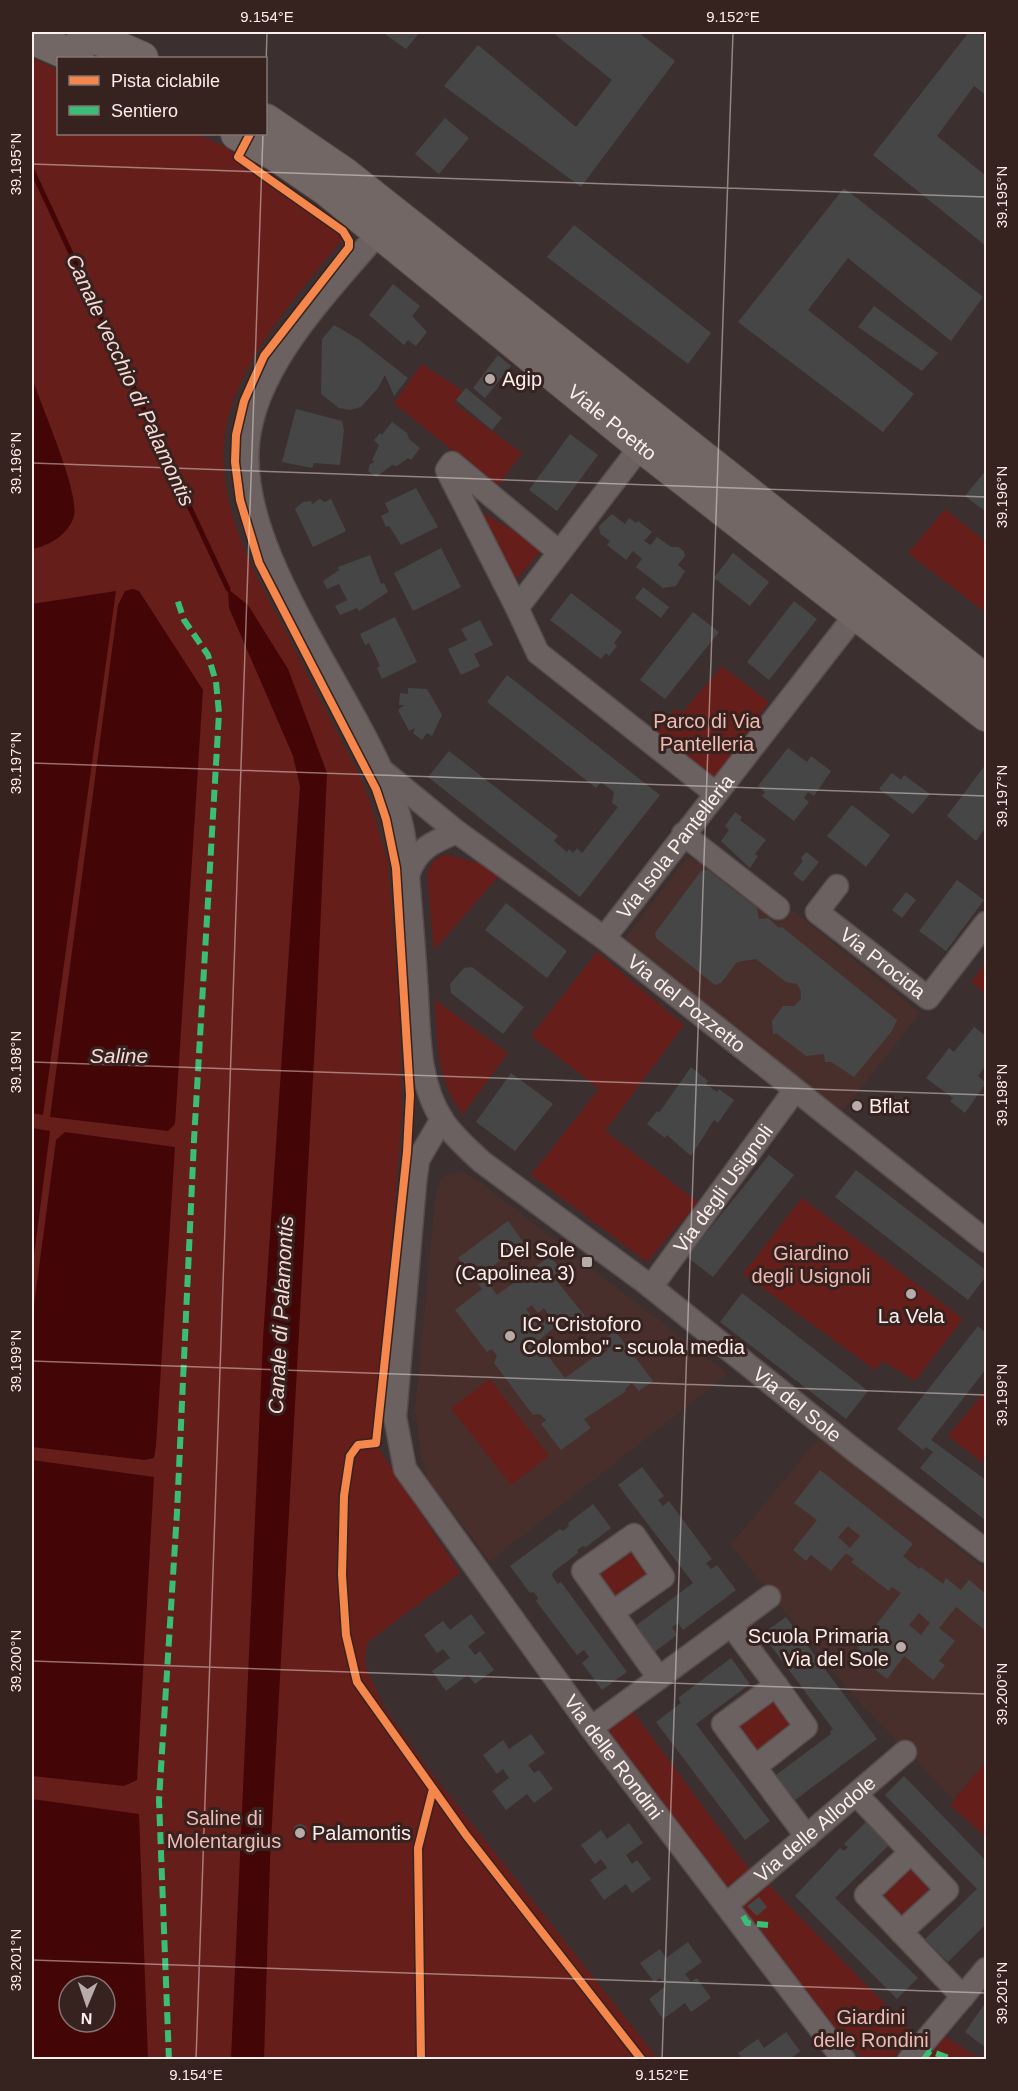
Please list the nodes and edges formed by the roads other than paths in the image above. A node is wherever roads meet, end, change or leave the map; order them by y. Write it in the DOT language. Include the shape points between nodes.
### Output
graph roads {
  1 [pos="83,32"];
  2 [pos="32,38"];
  3 [pos="76,57"];
  4 [pos="140,57"];
  5 [pos="267,121"];
  6 [pos="239,135"];
  7 [pos="379,232"];
  8 [pos="641,446"];
  9 [pos="558,551"];
  10 [pos="517,608"];
  11 [pos="857,613"];
  12 [pos="987,681"];
  13 [pos="987,715"];
  14 [pos="383,771"];
  15 [pos="715,793"];
  16 [pos="457,832"];
  17 [pos="683,834"];
  18 [pos="408,874"];
  19 [pos="837,886"];
  20 [pos="778,908"];
  21 [pos="987,923"];
  22 [pos="604,938"];
  23 [pos="795,1090"];
  24 [pos="442,1119"];
  25 [pos="987,1240"];
  26 [pos="651,1287"];
  27 [pos="987,1551"];
  28 [pos="769,1597"];
  29 [pos="613,1612"];
  30 [pos="731,1625"];
  31 [pos="659,1678"];
  32 [pos="776,1685"];
  33 [pos="591,1728"];
  34 [pos="905,1752"];
  35 [pos="755,1767"];
  36 [pos="856,1794"];
  37 [pos="807,1837"];
  38 [pos="911,1852"];
  39 [pos="726,1905"];
  40 [pos="901,1932"];
  41 [pos="987,1969"];
  42 [pos="963,1997"];
  43 [pos="844,2060"];
  44 [pos="909,2060"];
  1 -- 4 [label="main road"];
  2 -- 3 [label="main road"];
  5 -- 12 [label="main road, Viale Poetto" via="352,179"];
  6 -- 7 [label="main road, Viale Poetto" via="327,190"];
  7 -- 8 [label="main road, Viale Poetto"];
  7 -- 14 [label="street, Via del Sole" via="280,354 253,416 248,446 252,498 273,562"];
  8 -- 9 [label="street"];
  8 -- 11 [label="main road, Viale Poetto"];
  9 -- 10 [label="street"];
  9 -- 10 [label="street" via="452,463 447,470"];
  10 -- 15 [label="street" via="538,653"];
  11 -- 13 [label="main road, Viale Poetto"];
  11 -- 15 [label="street, Via Isola Pantelleria"];
  14 -- 16 [label="street, Via del Pozzetto"];
  14 -- 18 [label="street, Via del Sole" via="399,813"];
  15 -- 17 [label="street, Via Isola Pantelleria"];
  16 -- 18 [label="street" via="428,844 415,858"];
  16 -- 22 [label="street, Via del Pozzetto"];
  17 -- 20 [label="street"];
  17 -- 22 [label="street, Via Isola Pantelleria"];
  18 -- 24 [label="street, Via del Sole" via="424,1080"];
  19 -- 21 [label="street, Via Procida" via="817,912 928,998"];
  22 -- 23 [label="street, Via del Pozzetto"];
  23 -- 25 [label="street, Via del Pozzetto"];
  23 -- 26 [label="street, Via degli Usignoli"];
  24 -- 26 [label="street, Via del Sole" via="482,1162"];
  24 -- 33 [label="street, Via delle Rondini" via="418,1160 396,1396 399,1446 405,1469"];
  26 -- 27 [label="street, Via del Sole"];
  28 -- 30 [label="street"];
  29 -- 31 [label="street"];
  30 -- 31 [label="street"];
  30 -- 32 [label="street"];
  31 -- 33 [label="street"];
  32 -- 35 [label="street" via="806,1727"];
  32 -- 35 [label="street" via="723,1724"];
  33 -- 39 [label="street, Via delle Rondini"];
  34 -- 36 [label="street, Via delle Allodole"];
  35 -- 37 [label="street"];
  36 -- 37 [label="street, Via delle Allodole"];
  36 -- 38 [label="street"];
  37 -- 39 [label="street, Via delle Allodole"];
  38 -- 40 [label="street" via="866,1895"];
  38 -- 40 [label="street" via="946,1890"];
  39 -- 43 [label="street, Via delle Rondini"];
  40 -- 42 [label="street"];
  41 -- 42 [label="street"];
  42 -- 44 [label="street"];
}
